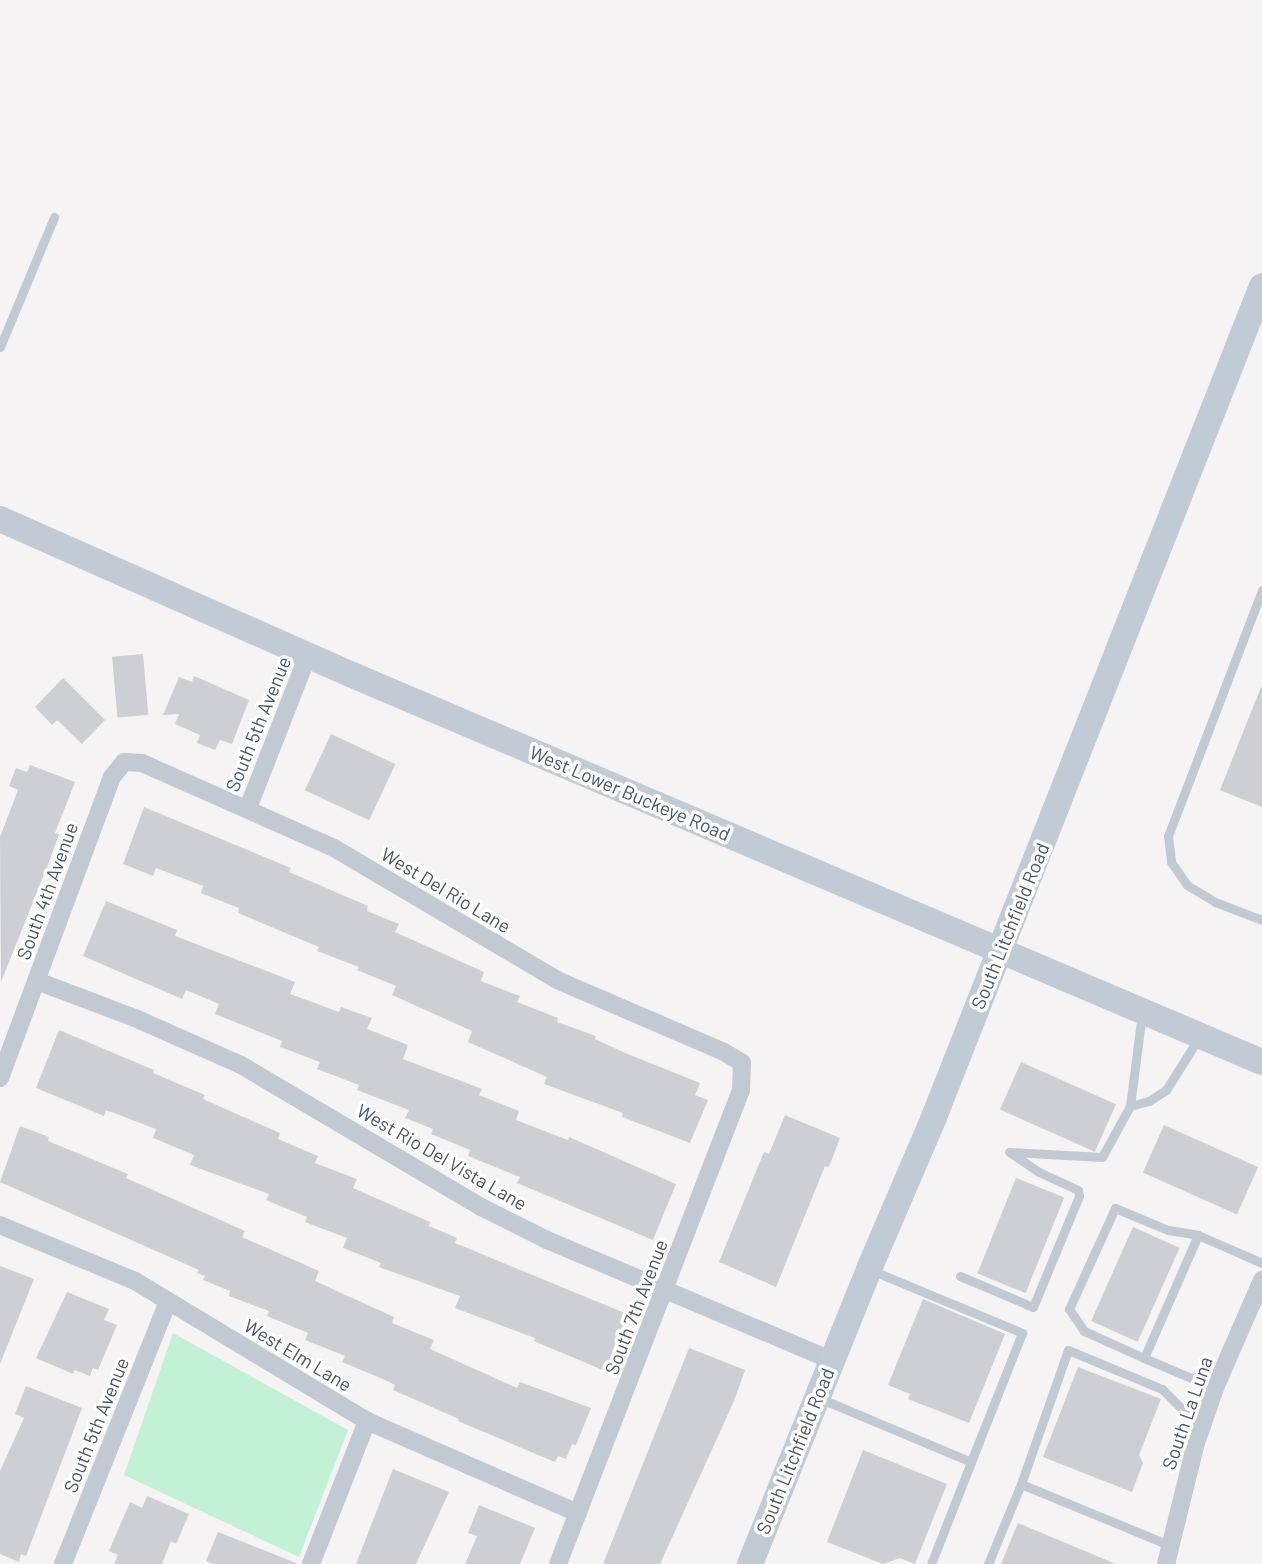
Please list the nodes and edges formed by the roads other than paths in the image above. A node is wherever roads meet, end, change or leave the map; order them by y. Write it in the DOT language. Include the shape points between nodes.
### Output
graph roads {
  1 [pos="54,217"];
  2 [pos="1259,299"];
  3 [pos="0,347"];
  4 [pos="0,519"];
  5 [pos="1262,590"];
  6 [pos="308,655"];
  7 [pos="124,762"];
  8 [pos="248,808"];
  9 [pos="1262,920"];
  10 [pos="1000,951"];
  11 [pos="37,981"];
  12 [pos="1142,1011"];
  13 [pos="1201,1035"];
  14 [pos="1262,1062"];
  15 [pos="742,1063"];
  16 [pos="0,1077"];
  17 [pos="1130,1106"];
  18 [pos="0,1225"];
  19 [pos="1198,1236"];
  20 [pos="1262,1264"];
  21 [pos="869,1269"];
  22 [pos="960,1276"];
  23 [pos="1262,1280"];
  24 [pos="666,1290"];
  25 [pos="168,1301"];
  26 [pos="1144,1358"];
  27 [pos="831,1360"];
  28 [pos="1215,1388"];
  29 [pos="817,1397"];
  30 [pos="1205,1419"];
  31 [pos="367,1421"];
  32 [pos="971,1462"];
  33 [pos="1021,1484"];
  34 [pos="578,1513"];
  35 [pos="1169,1545"];
  36 [pos="63,1564"];
  37 [pos="311,1564"];
  38 [pos="558,1564"];
  39 [pos="750,1564"];
  40 [pos="931,1564"];
  41 [pos="988,1564"];
  42 [pos="1166,1564"];
  1 -- 3 [label="lane"];
  2 -- 10 [label="main road, South Litchfield Road"];
  4 -- 6 [label="main road, West Lower Buckeye Road"];
  5 -- 9 [label="lane" via="1171,822 1168,852 1177,874 1199,894"];
  6 -- 8 [label="street, South 5th Avenue"];
  6 -- 10 [label="main road, West Lower Buckeye Road"];
  7 -- 8 [label="street, West Del Rio Lane" via="142,763"];
  7 -- 11 [label="street, South 4th Avenue" via="112,777"];
  8 -- 15 [label="street, West Del Rio Lane" via="334,848 557,980"];
  10 -- 12 [label="main road, West Lower Buckeye Road"];
  10 -- 21 [label="main road, South Litchfield Road"];
  11 -- 16 [label="street, South 4th Avenue"];
  11 -- 24 [label="street, West Rio Del Vista Lane" via="241,1065 481,1208"];
  12 -- 13 [label="main road, West Lower Buckeye Road"];
  12 -- 17 [label="lane"];
  13 -- 14 [label="main road, West Lower Buckeye Road"];
  13 -- 17 [label="lane" via="1166,1090"];
  15 -- 24 [label="street, South 7th Avenue" via="741,1090"];
  17 -- 22 [label="lane" via="1102,1157 1009,1152 1079,1193 1033,1307"];
  18 -- 25 [label="street, West Elm Lane" via="135,1282"];
  19 -- 20 [label="lane"];
  19 -- 26 [label="lane"];
  19 -- 26 [label="lane" via="1168,1230 1115,1208 1069,1309 1084,1331"];
  21 -- 27 [label="main road, South Litchfield Road"];
  21 -- 32 [label="lane" via="1022,1333"];
  23 -- 28 [label="street, South La Luna"];
  24 -- 27 [label="street, West Rio Del Vista Lane"];
  24 -- 34 [label="street, South 7th Avenue"];
  25 -- 31 [label="street, West Elm Lane"];
  25 -- 36 [label="street, South 5th Avenue"];
  26 -- 28 [label="lane"];
  27 -- 29 [label="main road, South Litchfield Road"];
  28 -- 30 [label="street, South La Luna"];
  29 -- 32 [label="lane"];
  29 -- 39 [label="main road, South Litchfield Road"];
  30 -- 33 [label="lane" via="1182,1409 1162,1389 1068,1349"];
  30 -- 35 [label="street, South La Luna"];
  31 -- 34 [label="street, West Elm Lane"];
  31 -- 37 [label="street"];
  32 -- 40 [label="lane"];
  33 -- 35 [label="lane"];
  33 -- 41 [label="lane"];
  34 -- 38 [label="street, South 7th Avenue"];
  35 -- 42 [label="street, South La Luna"];
}
